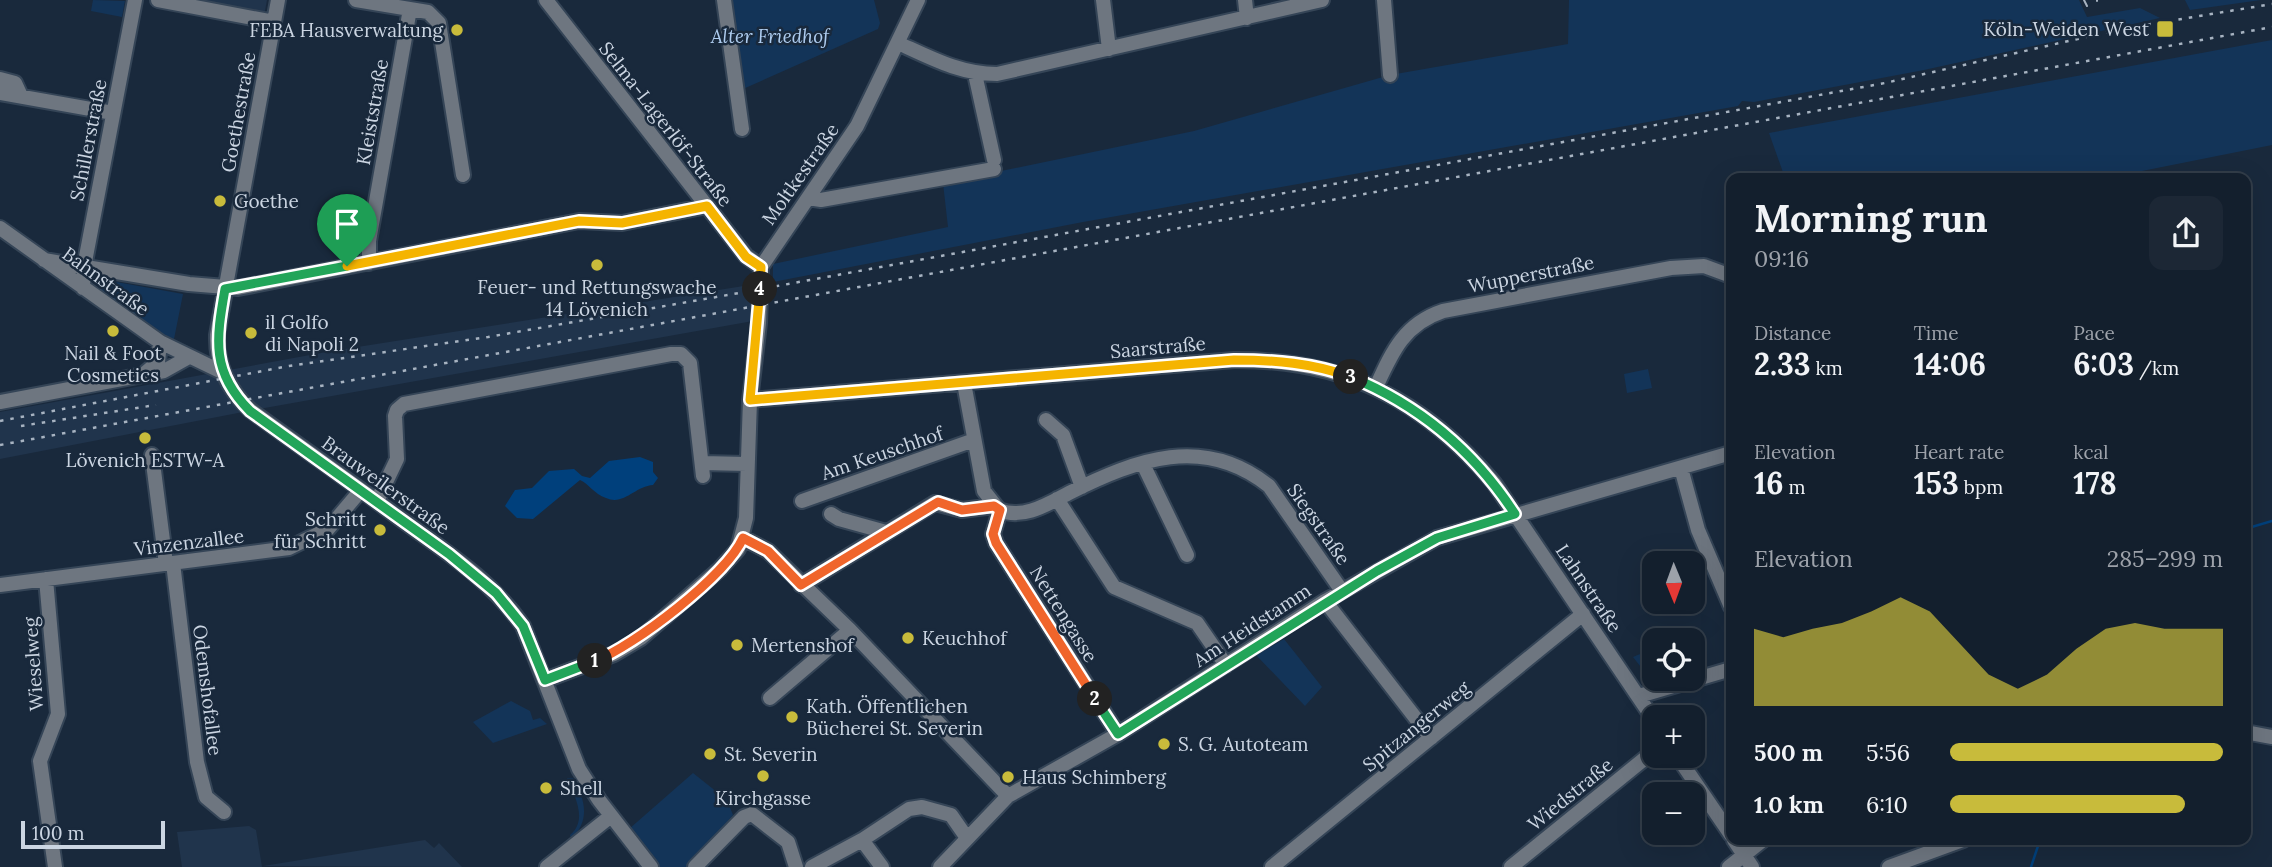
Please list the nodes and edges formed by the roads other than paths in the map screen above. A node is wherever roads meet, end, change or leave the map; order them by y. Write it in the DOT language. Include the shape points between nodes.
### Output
graph roads {
  1 [pos="135,0"];
  2 [pos="158,0"];
  3 [pos="278,0"];
  4 [pos="356,0"];
  5 [pos="546,0"];
  6 [pos="724,0"];
  7 [pos="918,0"];
  8 [pos="1103,0"];
  9 [pos="1245,0"];
  10 [pos="1322,0"];
  11 [pos="1384,0"];
  12 [pos="410,9"];
  13 [pos="1247,19"];
  14 [pos="274,22"];
  15 [pos="898,43"];
  16 [pos="1109,50"];
  17 [pos="975,74"];
  18 [pos="1390,75"];
  19 [pos="0,79"];
  20 [pos="0,93"];
  21 [pos="21,96"];
  22 [pos="113,113"];
  23 [pos="742,129"];
  24 [pos="463,175"];
  25 [pos="808,198"];
  26 [pos="707,206"];
  27 [pos="0,228"];
  28 [pos="44,260"];
  29 [pos="369,263"];
  30 [pos="84,267"];
  31 [pos="761,267"];
  32 [pos="1726,274"];
  33 [pos="83,288"];
  34 [pos="225,289"];
  35 [pos="160,342"];
  36 [pos="217,345"];
  37 [pos="191,357"];
  38 [pos="145,373"];
  39 [pos="224,373"];
  40 [pos="964,383"];
  41 [pos="1376,387"];
  42 [pos="234,395"];
  43 [pos="750,400"];
  44 [pos="0,402"];
  45 [pos="1046,420"];
  46 [pos="974,440"];
  47 [pos="1726,454"];
  48 [pos="152,455"];
  49 [pos="747,464"];
  50 [pos="1143,464"];
  51 [pos="1681,468"];
  52 [pos="1082,487"];
  53 [pos="361,490"];
  54 [pos="1057,499"];
  55 [pos="377,501"];
  56 [pos="802,501"];
  57 [pos="997,508"];
  58 [pos="831,514"];
  59 [pos="1515,514"];
  60 [pos="886,532"];
  61 [pos="743,538"];
  62 [pos="1187,555"];
  63 [pos="169,564"];
  64 [pos="46,579"];
  65 [pos="0,585"];
  66 [pos="801,585"];
  67 [pos="1342,591"];
  68 [pos="1726,595"];
  69 [pos="1325,601"];
  70 [pos="1583,614"];
  71 [pos="850,630"];
  72 [pos="1226,665"];
  73 [pos="1726,670"];
  74 [pos="545,680"];
  75 [pos="1639,696"];
  76 [pos="769,698"];
  77 [pos="1645,705"];
  78 [pos="2251,733"];
  79 [pos="1118,734"];
  80 [pos="2272,737"];
  81 [pos="1431,738"];
  82 [pos="1642,761"];
  83 [pos="1685,768"];
  84 [pos="1008,796"];
  85 [pos="224,812"];
  86 [pos="611,816"];
  87 [pos="1726,828"];
  88 [pos="967,838"];
  89 [pos="862,840"];
  90 [pos="1737,845"];
  91 [pos="1759,845"];
  92 [pos="1949,845"];
  93 [pos="1748,861"];
  94 [pos="55,867"];
  95 [pos="547,867"];
  96 [pos="651,867"];
  97 [pos="695,867"];
  98 [pos="796,867"];
  99 [pos="812,867"];
  100 [pos="882,867"];
  101 [pos="940,867"];
  102 [pos="1272,867"];
  103 [pos="1511,867"];
  104 [pos="1729,867"];
  105 [pos="1889,867"];
  1 -- 22 [label="street, Schillerstraße"];
  2 -- 14 [label="street"];
  3 -- 14 [label="street, Goethestraße"];
  4 -- 12 [label="street"];
  5 -- 26 [label="street, Selma-Lagerlöf-Straße"];
  6 -- 23 [label="street"];
  7 -- 15 [label="street, Moltkestraße"];
  8 -- 16 [label="street"];
  9 -- 13 [label="street"];
  10 -- 13 [label="street"];
  11 -- 18 [label="street"];
  12 -- 24 [label="street" via="428,12 439,23"];
  12 -- 29 [label="street, Kleiststraße" via="369,241"];
  13 -- 16 [label="street"];
  14 -- 34 [label="street, Goethestraße"];
  15 -- 17 [label="street"];
  15 -- 25 [label="street, Moltkestraße" via="857,126"];
  16 -- 17 [label="street" via="997,74"];
  17 -- 25 [label="street" via="994,164 821,200"];
  19 -- 21 [label="street" via="15,83"];
  20 -- 21 [label="street"];
  21 -- 22 [label="street"];
  22 -- 30 [label="street, Schillerstraße"];
  25 -- 31 [label="street, Moltkestraße"];
  26 -- 29 [label="street" via="622,223 579,221"];
  26 -- 31 [label="street, Selma-Lagerlöf-Straße" via="746,257"];
  27 -- 28 [label="street, Bahnstraße"];
  28 -- 30 [label="street"];
  28 -- 33 [label="street, Bahnstraße"];
  29 -- 34 [label="street"];
  30 -- 33 [label="street, Schillerstraße"];
  30 -- 34 [label="street"];
  31 -- 43 [label="street, Moltkestraße"];
  32 -- 41 [label="street, Wupperstraße" via="1704,266 1671,268 1429,315 1405,333"];
  33 -- 35 [label="street, Bahnstraße"];
  34 -- 36 [label="street, Goethestraße"];
  35 -- 37 [label="street, Bahnstraße"];
  35 -- 38 [label="street" via="161,356"];
  36 -- 37 [label="street"];
  36 -- 39 [label="street, Goethestraße"];
  37 -- 38 [label="street" via="164,371"];
  37 -- 39 [label="street, Bahnstraße"];
  38 -- 44 [label="street"];
  39 -- 42 [label="street, Goethestraße"];
  40 -- 41 [label="street, Saarstraße" via="1270,360 1308,365"];
  40 -- 43 [label="street, Saarstraße"];
  40 -- 46 [label="street"];
  41 -- 59 [label="street, Saarstraße" via="1426,415 1469,454"];
  42 -- 53 [label="street, Brauweilerstraße"];
  43 -- 49 [label="street, Moltkestraße"];
  45 -- 52 [label="street" via="1063,435"];
  46 -- 56 [label="street, Am Keuschhof"];
  46 -- 57 [label="street" via="984,491"];
  47 -- 51 [label="street, Am Heidstamm"];
  48 -- 63 [label="street, Odemshofallee"];
  49 -- 55 [label="street" via="702,470 691,363 681,354 671,354 404,404 395,416 397,459"];
  49 -- 61 [label="street, Moltkestraße"];
  50 -- 52 [label="street, Siegstraße"];
  50 -- 62 [label="street"];
  50 -- 67 [label="street, Siegstraße" via="1202,455 1219,457 1252,473 1282,501"];
  51 -- 59 [label="street, Am Heidstamm"];
  51 -- 68 [label="street" via="1698,530"];
  52 -- 54 [label="street, Siegstraße"];
  53 -- 55 [label="street, Brauweilerstraße"];
  53 -- 63 [label="street, Vinzenzallee" via="328,529 289,548"];
  54 -- 57 [label="street, Siegstraße" via="1027,513"];
  54 -- 72 [label="street" via="1114,587 1197,623"];
  55 -- 74 [label="street, Brauweilerstraße" via="505,602 523,626"];
  57 -- 60 [label="street, Siegstraße" via="962,510 938,502"];
  57 -- 79 [label="street, Nettengasse" via="996,543"];
  58 -- 60 [label="street"];
  59 -- 67 [label="street, Am Heidstamm" via="1437,538"];
  59 -- 70 [label="street, Lahnstraße"];
  60 -- 66 [label="street, Siegstraße"];
  61 -- 66 [label="street" via="768,551"];
  61 -- 74 [label="street" via="732,558 641,638 614,654"];
  63 -- 64 [label="street, Vinzenzallee"];
  63 -- 85 [label="street, Odemshofallee" via="197,762 206,797"];
  64 -- 65 [label="street, Vinzenzallee"];
  64 -- 94 [label="street, Wieselweg" via="58,714 40,761"];
  66 -- 71 [label="street"];
  67 -- 69 [label="street, Am Heidstamm"];
  69 -- 72 [label="street, Am Heidstamm"];
  69 -- 81 [label="street"];
  70 -- 75 [label="street, Lahnstraße"];
  70 -- 81 [label="street, Spitzangerweg"];
  71 -- 76 [label="street"];
  71 -- 84 [label="street"];
  72 -- 79 [label="street, Am Heidstamm"];
  73 -- 75 [label="street"];
  74 -- 86 [label="street, Brauweilerstraße" via="579,769"];
  75 -- 77 [label="street, Lahnstraße"];
  78 -- 80 [label="street"];
  79 -- 84 [label="street, Am Heidstamm"];
  81 -- 102 [label="street, Spitzangerweg"];
  82 -- 103 [label="street, Wiedstraße"];
  83 -- 87 [label="street"];
  84 -- 88 [label="street, Am Heidstamm"];
  86 -- 95 [label="street"];
  86 -- 96 [label="street, Brauweilerstraße"];
  88 -- 89 [label="street" via="951,815 922,807 909,809"];
  88 -- 101 [label="street, Am Heidstamm"];
  89 -- 99 [label="street"];
  89 -- 100 [label="street"];
  90 -- 93 [label="street"];
  91 -- 93 [label="street"];
  92 -- 105 [label="street"];
  93 -- 104 [label="street"];
  97 -- 98 [label="street" via="752,814 788,842"];
}
